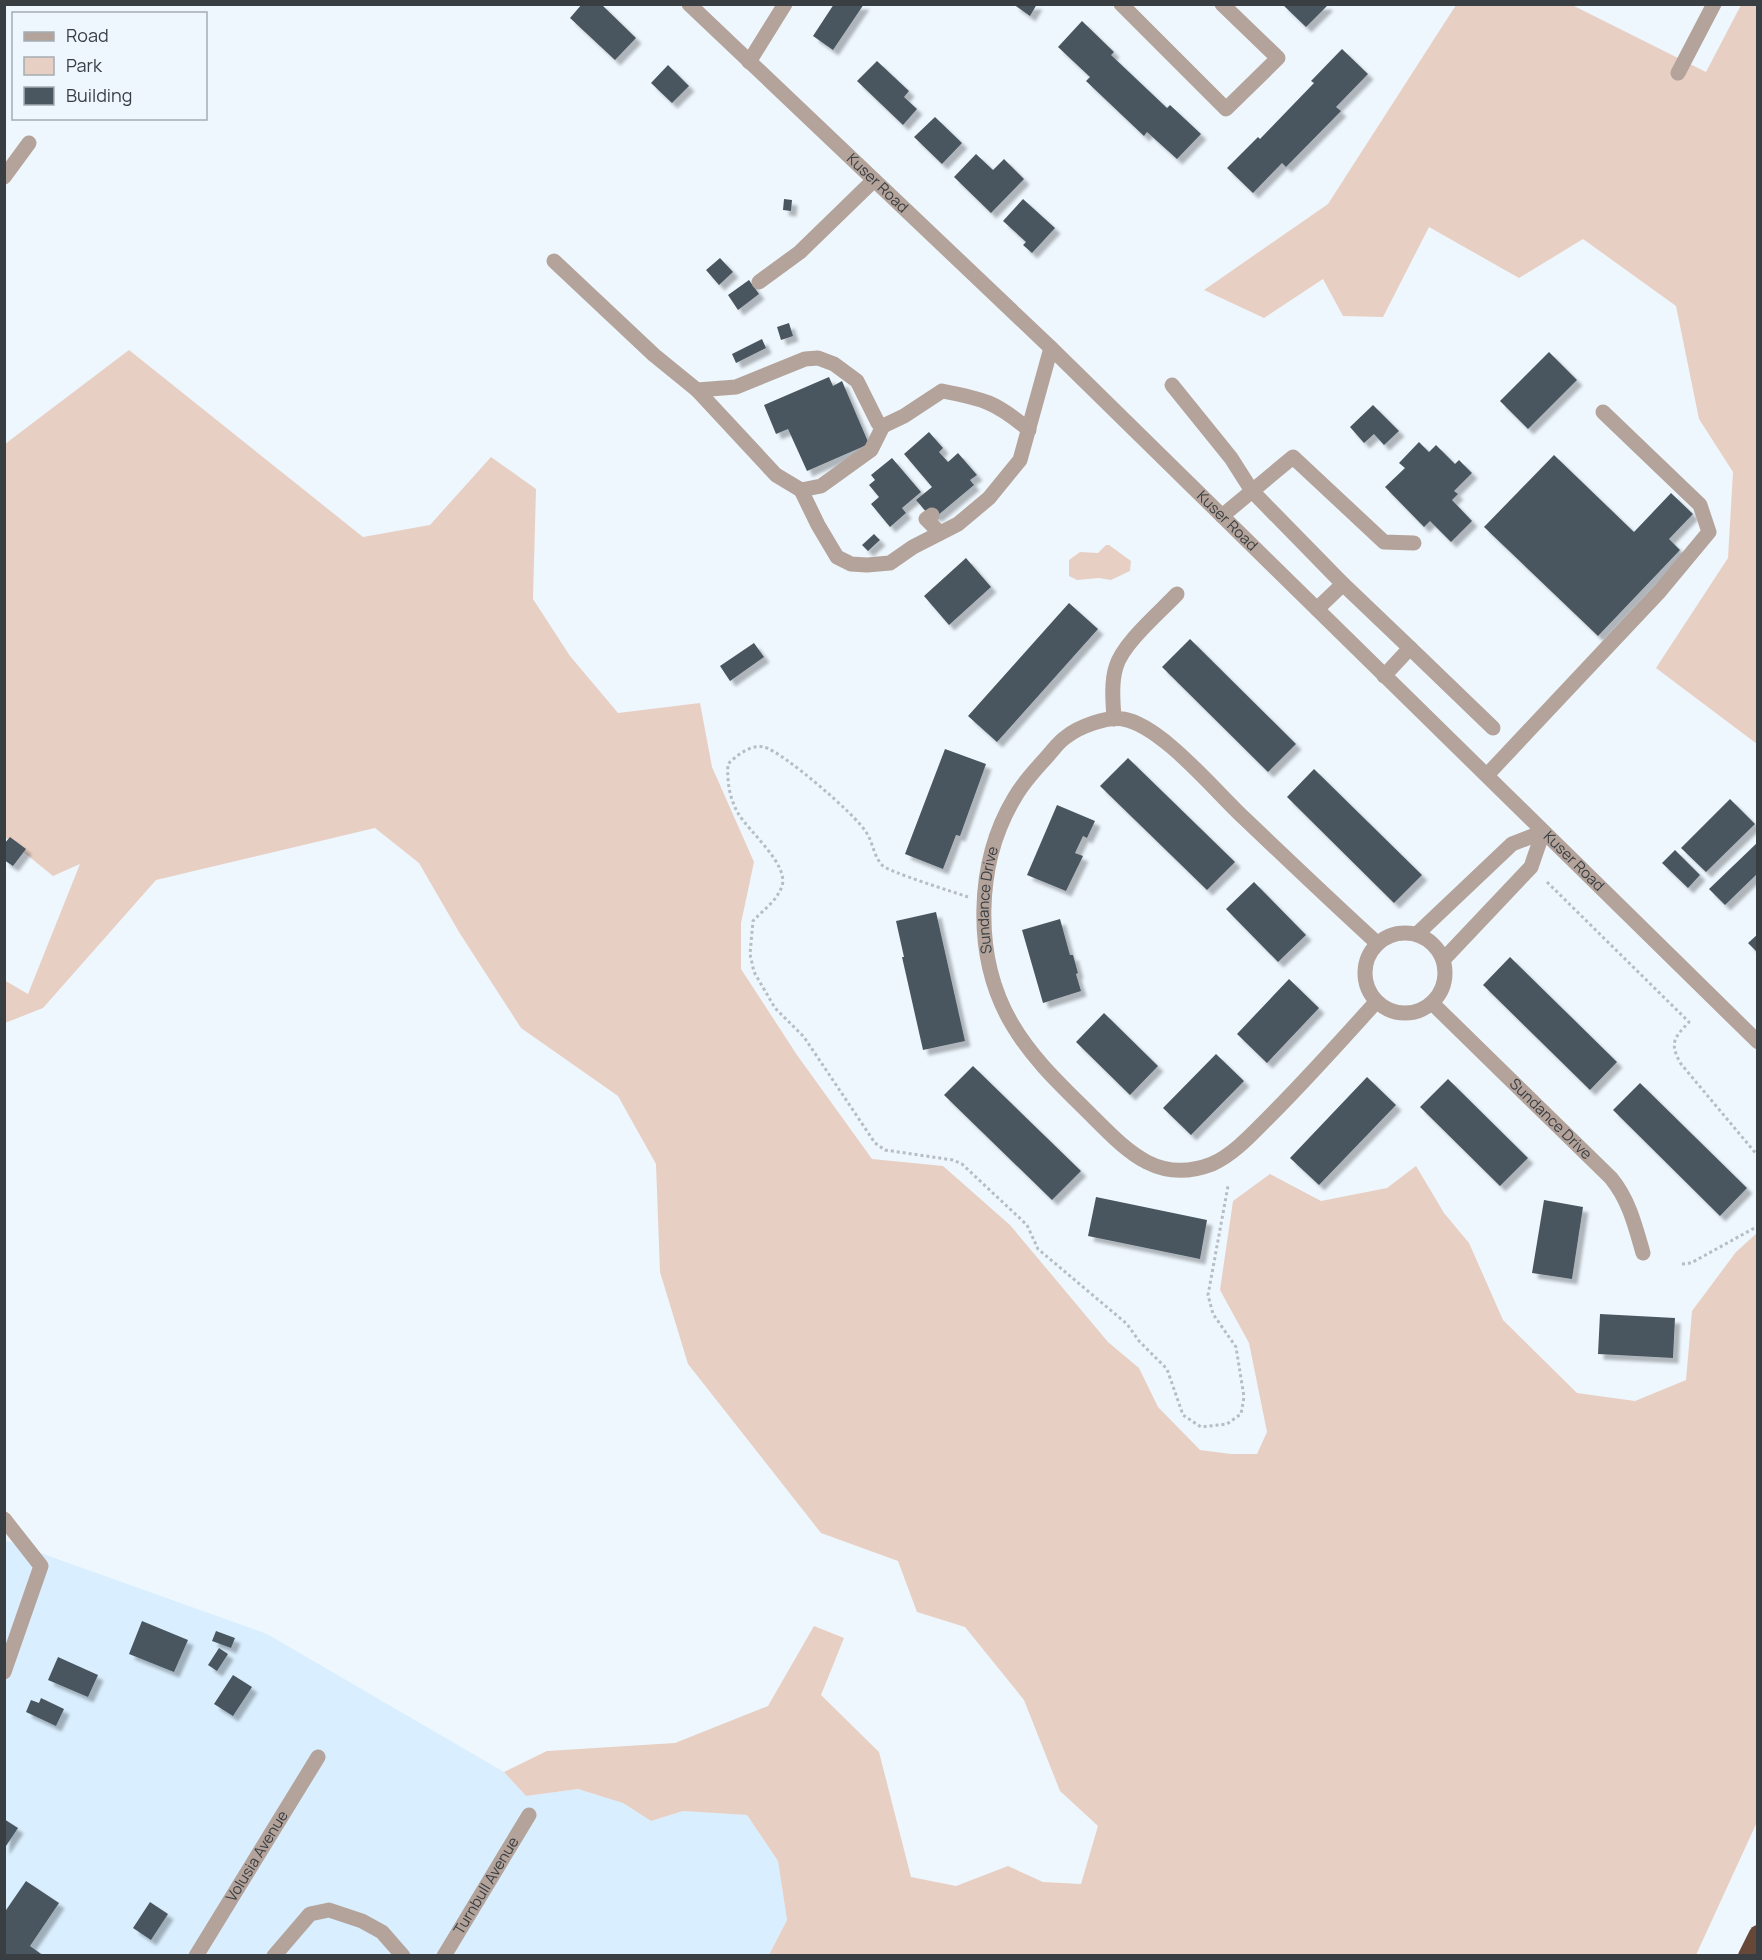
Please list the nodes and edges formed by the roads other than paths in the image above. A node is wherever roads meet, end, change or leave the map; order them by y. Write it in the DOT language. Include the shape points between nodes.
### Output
graph roads {
  1 [pos="689,4"];
  2 [pos="785,4"];
  3 [pos="1121,4"];
  4 [pos="1222,4"];
  5 [pos="1714,4"];
  6 [pos="749,62"];
  7 [pos="1678,73"];
  8 [pos="29,143"];
  9 [pos="4,177"];
  10 [pos="874,180"];
  11 [pos="554,261"];
  12 [pos="759,282"];
  13 [pos="1052,348"];
  14 [pos="1172,385"];
  15 [pos="697,390"];
  16 [pos="1603,412"];
  17 [pos="883,426"];
  18 [pos="1029,430"];
  19 [pos="801,490"];
  20 [pos="1252,490"];
  21 [pos="932,515"];
  22 [pos="1222,516"];
  23 [pos="940,533"];
  24 [pos="1414,543"];
  25 [pos="1343,584"];
  26 [pos="1177,594"];
  27 [pos="1317,609"];
  28 [pos="1410,648"];
  29 [pos="1384,676"];
  30 [pos="1114,719"];
  31 [pos="1493,728"];
  32 [pos="1487,775"];
  33 [pos="1543,832"];
  34 [pos="1417,934"];
  35 [pos="1377,943"];
  36 [pos="1443,960"];
  37 [pos="1376,1002"];
  38 [pos="1432,1003"];
  39 [pos="1758,1042"];
  40 [pos="1643,1253"];
  41 [pos="4,1519"];
  42 [pos="4,1672"];
  43 [pos="318,1757"];
  44 [pos="529,1815"];
  45 [pos="1758,1934"];
  46 [pos="196,1956"];
  47 [pos="274,1956"];
  48 [pos="403,1956"];
  49 [pos="444,1956"];
  50 [pos="1747,1956"];
  1 -- 6 [label="street, Kuser Road"];
  2 -- 6 [label="street"];
  3 -- 4 [label="street" via="1226,109 1278,58"];
  5 -- 7 [label="street"];
  6 -- 10 [label="street, Kuser Road"];
  8 -- 9 [label="street"];
  10 -- 12 [label="street" via="800,252"];
  10 -- 13 [label="street, Kuser Road"];
  11 -- 15 [label="street"];
  13 -- 18 [label="street"];
  13 -- 22 [label="street, Kuser Road"];
  14 -- 20 [label="street"];
  15 -- 17 [label="street" via="736,387 805,359 818,358 834,364 856,381"];
  15 -- 19 [label="street" via="776,475"];
  16 -- 32 [label="street" via="1700,505 1709,532 1660,591"];
  17 -- 18 [label="street" via="942,391 982,399 1008,412"];
  17 -- 19 [label="street" via="871,450 821,486"];
  18 -- 23 [label="street" via="1020,460 989,498 958,524"];
  19 -- 23 [label="street" via="837,556 851,564 890,563"];
  20 -- 22 [label="street"];
  20 -- 24 [label="street" via="1293,457 1384,542"];
  20 -- 25 [label="street"];
  21 -- 23 [label="street" via="927,519"];
  22 -- 27 [label="street, Kuser Road"];
  25 -- 27 [label="street"];
  25 -- 28 [label="street"];
  26 -- 30 [label="street" via="1134,639 1116,665"];
  27 -- 29 [label="street, Kuser Road"];
  28 -- 29 [label="street"];
  28 -- 31 [label="street"];
  29 -- 32 [label="street, Kuser Road"];
  30 -- 35 [label="street" via="1135,723 1174,749"];
  30 -- 37 [label="street, Sundance Drive" via="1090,724 1066,736 1029,778 999,830 987,877 984,935 1004,1009 1052,1078 1136,1156 1168,1170 1196,1169 1216,1162 1256,1130"];
  32 -- 33 [label="street, Kuser Road"];
  33 -- 34 [label="street" via="1512,844"];
  33 -- 36 [label="street" via="1531,867"];
  33 -- 39 [label="street, Kuser Road"];
  34 -- 35 [label="street" via="1396,933"];
  34 -- 36 [label="street" via="1433,944"];
  35 -- 37 [label="street" via="1364,972 1369,993"];
  36 -- 38 [label="street" via="1444,983"];
  37 -- 38 [label="street" via="1399,1013 1417,1012"];
  38 -- 40 [label="street, Sundance Drive" via="1611,1178 1629,1206"];
  41 -- 42 [label="street" via="41,1566"];
  43 -- 46 [label="street, Volusia Avenue"];
  44 -- 49 [label="street, Turnbull Avenue"];
  45 -- 50 [label="highway"];
  47 -- 48 [label="street" via="310,1914 328,1910 382,1932"];
}
